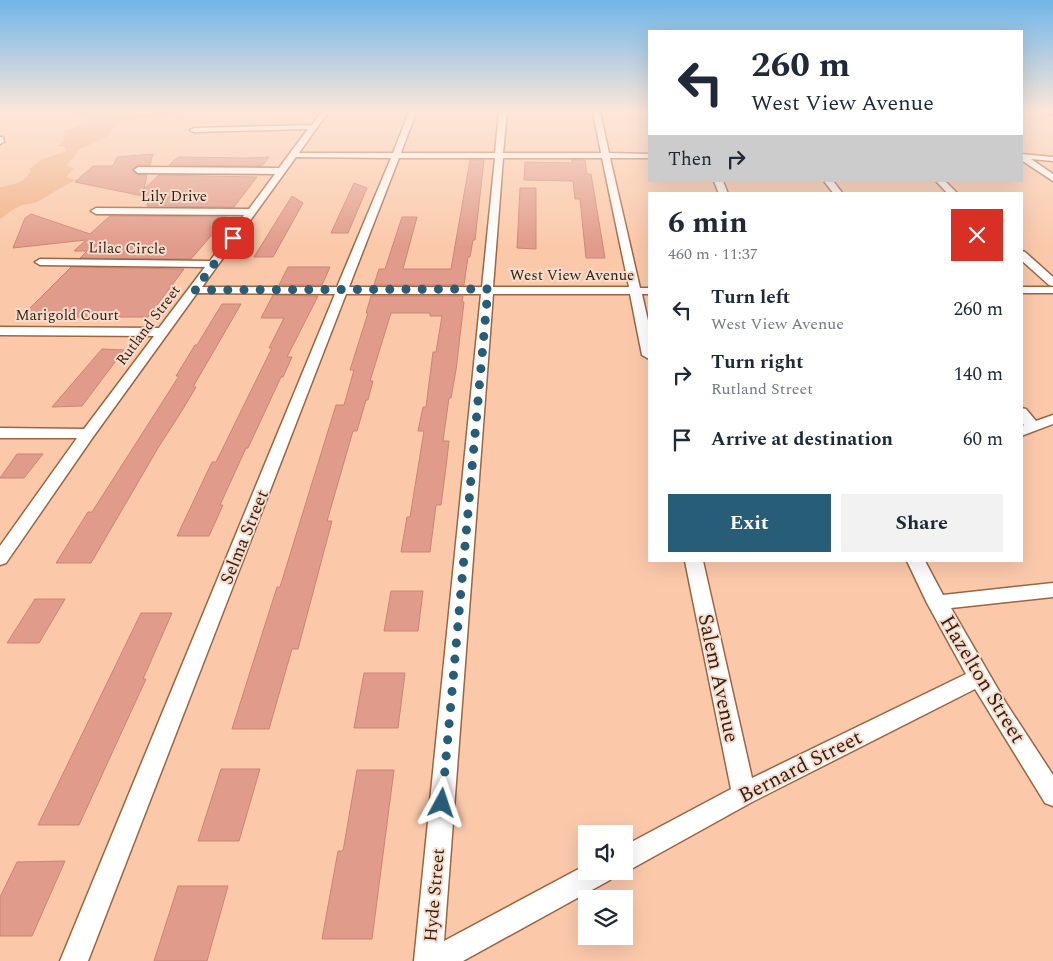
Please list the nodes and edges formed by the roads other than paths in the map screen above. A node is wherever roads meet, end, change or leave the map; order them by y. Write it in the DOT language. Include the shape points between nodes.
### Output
graph roads {
  1 [pos="605,156"];
  2 [pos="294,157"];
  3 [pos="395,157"];
  4 [pos="499,157"];
  5 [pos="1023,157"];
  6 [pos="1030,157"];
  7 [pos="1053,159"];
  8 [pos="138,170"];
  9 [pos="283,171"];
  10 [pos="1053,178"];
  11 [pos="829,182"];
  12 [pos="941,182"];
  13 [pos="837,192"];
  14 [pos="952,192"];
  15 [pos="96,210"];
  16 [pos="253,212"];
  17 [pos="1023,256"];
  18 [pos="40,262"];
  19 [pos="214,264"];
  20 [pos="1053,283"];
  21 [pos="488,289"];
  22 [pos="195,290"];
  23 [pos="343,290"];
  24 [pos="635,290"];
  25 [pos="1023,290"];
  26 [pos="1053,290"];
  27 [pos="648,291"];
  28 [pos="0,331"];
  29 [pos="163,332"];
  30 [pos="648,350"];
  31 [pos="1053,419"];
  32 [pos="1027,429"];
  33 [pos="0,433"];
  34 [pos="88,434"];
  35 [pos="0,559"];
  36 [pos="694,562"];
  37 [pos="916,562"];
  38 [pos="1053,590"];
  39 [pos="937,603"];
  40 [pos="979,676"];
  41 [pos="744,794"];
  42 [pos="1053,795"];
  43 [pos="633,854"];
  44 [pos="584,880"];
  45 [pos="74,961"];
  46 [pos="428,961"];
  47 [pos="435,961"];
  1 -- 24 [label="street"];
  2 -- 9 [label="street, Rutland Street"];
  3 -- 23 [label="street, Selma Street"];
  4 -- 21 [label="street, Hyde Street"];
  5 -- 10 [label="street"];
  6 -- 7 [label="street"];
  8 -- 9 [label="street"];
  9 -- 16 [label="street, Rutland Street"];
  11 -- 13 [label="street"];
  12 -- 14 [label="street"];
  15 -- 16 [label="street, Lily Drive"];
  16 -- 19 [label="street, Rutland Street"];
  17 -- 20 [label="street"];
  18 -- 19 [label="street, Lilac Circle"];
  19 -- 22 [label="street, Rutland Street"];
  21 -- 23 [label="street, West View Avenue"];
  21 -- 24 [label="street, West View Avenue"];
  21 -- 46 [label="street, Hyde Street"];
  22 -- 23 [label="street, West View Avenue"];
  22 -- 29 [label="street, Rutland Street"];
  23 -- 45 [label="street, Selma Street"];
  24 -- 27 [label="street, West View Avenue"];
  24 -- 30 [label="street"];
  25 -- 26 [label="street"];
  28 -- 29 [label="street, Marigold Court"];
  29 -- 34 [label="street, Rutland Street"];
  31 -- 32 [label="street"];
  33 -- 34 [label="street"];
  34 -- 35 [label="street, Rutland Street"];
  36 -- 41 [label="street, Salem Avenue"];
  37 -- 39 [label="street, Hazelton Street"];
  38 -- 39 [label="street"];
  39 -- 40 [label="street, Hazelton Street"];
  40 -- 41 [label="street, Bernard Street"];
  40 -- 42 [label="street, Hazelton Street"];
  41 -- 43 [label="street, Bernard Street"];
  44 -- 47 [label="street"];
}
